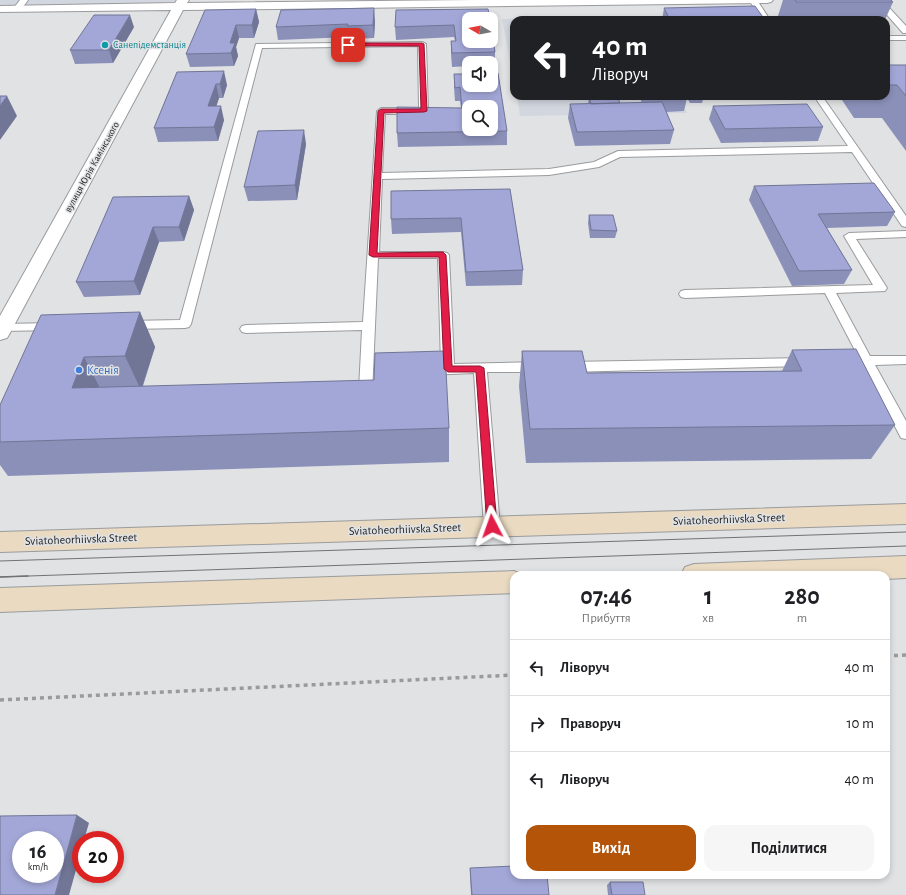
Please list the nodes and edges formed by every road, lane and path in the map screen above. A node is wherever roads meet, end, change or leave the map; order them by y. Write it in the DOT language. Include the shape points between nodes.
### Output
graph roads {
  1 [pos="717,0"];
  2 [pos="752,0"];
  3 [pos="767,0"];
  4 [pos="878,0"];
  5 [pos="433,2"];
  6 [pos="182,3"];
  7 [pos="21,4"];
  8 [pos="0,9"];
  9 [pos="763,16"];
  10 [pos="906,31"];
  11 [pos="890,38"];
  12 [pos="906,38"];
  13 [pos="821,100"];
  14 [pos="855,149"];
  15 [pos="378,176"];
  16 [pos="906,224"];
  17 [pos="906,234"];
  18 [pos="373,255"];
  19 [pos="828,290"];
  20 [pos="685,294"];
  21 [pos="114,326"];
  22 [pos="369,326"];
  23 [pos="66,327"];
  24 [pos="246,329"];
  25 [pos="1,330"];
  26 [pos="906,360"];
  27 [pos="835,361"];
  28 [pos="866,361"];
  29 [pos="819,362"];
  30 [pos="480,368"];
  31 [pos="448,369"];
  32 [pos="382,370"];
  33 [pos="411,370"];
  34 [pos="367,371"];
  35 [pos="350,395"];
  36 [pos="906,434"];
  37 [pos="906,514"];
  38 [pos="492,526"];
  39 [pos="0,542"];
  40 [pos="906,567"];
  41 [pos="800,571"];
  42 [pos="510,582"];
  43 [pos="0,600"];
  44 [pos="906,655"];
  45 [pos="890,656"];
  46 [pos="510,675"];
  47 [pos="0,700"];
  1 -- 2 [label="street"];
  1 -- 5 [label="street"];
  2 -- 3 [label="street"];
  2 -- 9 [label="lane"];
  4 -- 10 [label="lane"];
  5 -- 6 [label="street"];
  6 -- 7 [label="street"];
  6 -- 25 [label="street, вулиця Юрія Камінського"];
  7 -- 8 [label="street"];
  11 -- 12 [label="lane"];
  13 -- 14 [label="lane"];
  14 -- 15 [label="lane" via="618,154 596,165 549,172"];
  14 -- 16 [label="lane"];
  15 -- 18 [label="lane"];
  15 -- 21 [label="lane" via="381,111 424,111 422,44 259,46 186,324"];
  17 -- 19 [label="lane" via="849,236 881,288"];
  18 -- 22 [label="lane"];
  18 -- 31 [label="lane" via="443,255"];
  19 -- 20 [label="lane"];
  19 -- 28 [label="lane"];
  22 -- 24 [label="lane"];
  22 -- 34 [label="lane"];
  23 -- 25 [label="lane"];
  26 -- 28 [label="lane"];
  27 -- 28 [label="lane"];
  28 -- 36 [label="lane"];
  29 -- 30 [label="lane"];
  30 -- 31 [label="lane"];
  30 -- 38 [label="lane"];
  31 -- 33 [label="lane"];
  32 -- 34 [label="lane"];
  34 -- 35 [label="lane" via="365,394"];
  37 -- 38 [label="main road, Sviatoheorhiivska Street"];
  38 -- 39 [label="main road, Sviatoheorhiivska Street"];
  40 -- 41 [label="main road"];
  42 -- 43 [label="main road"];
  44 -- 45 [label="path"];
  46 -- 47 [label="path"];
}
